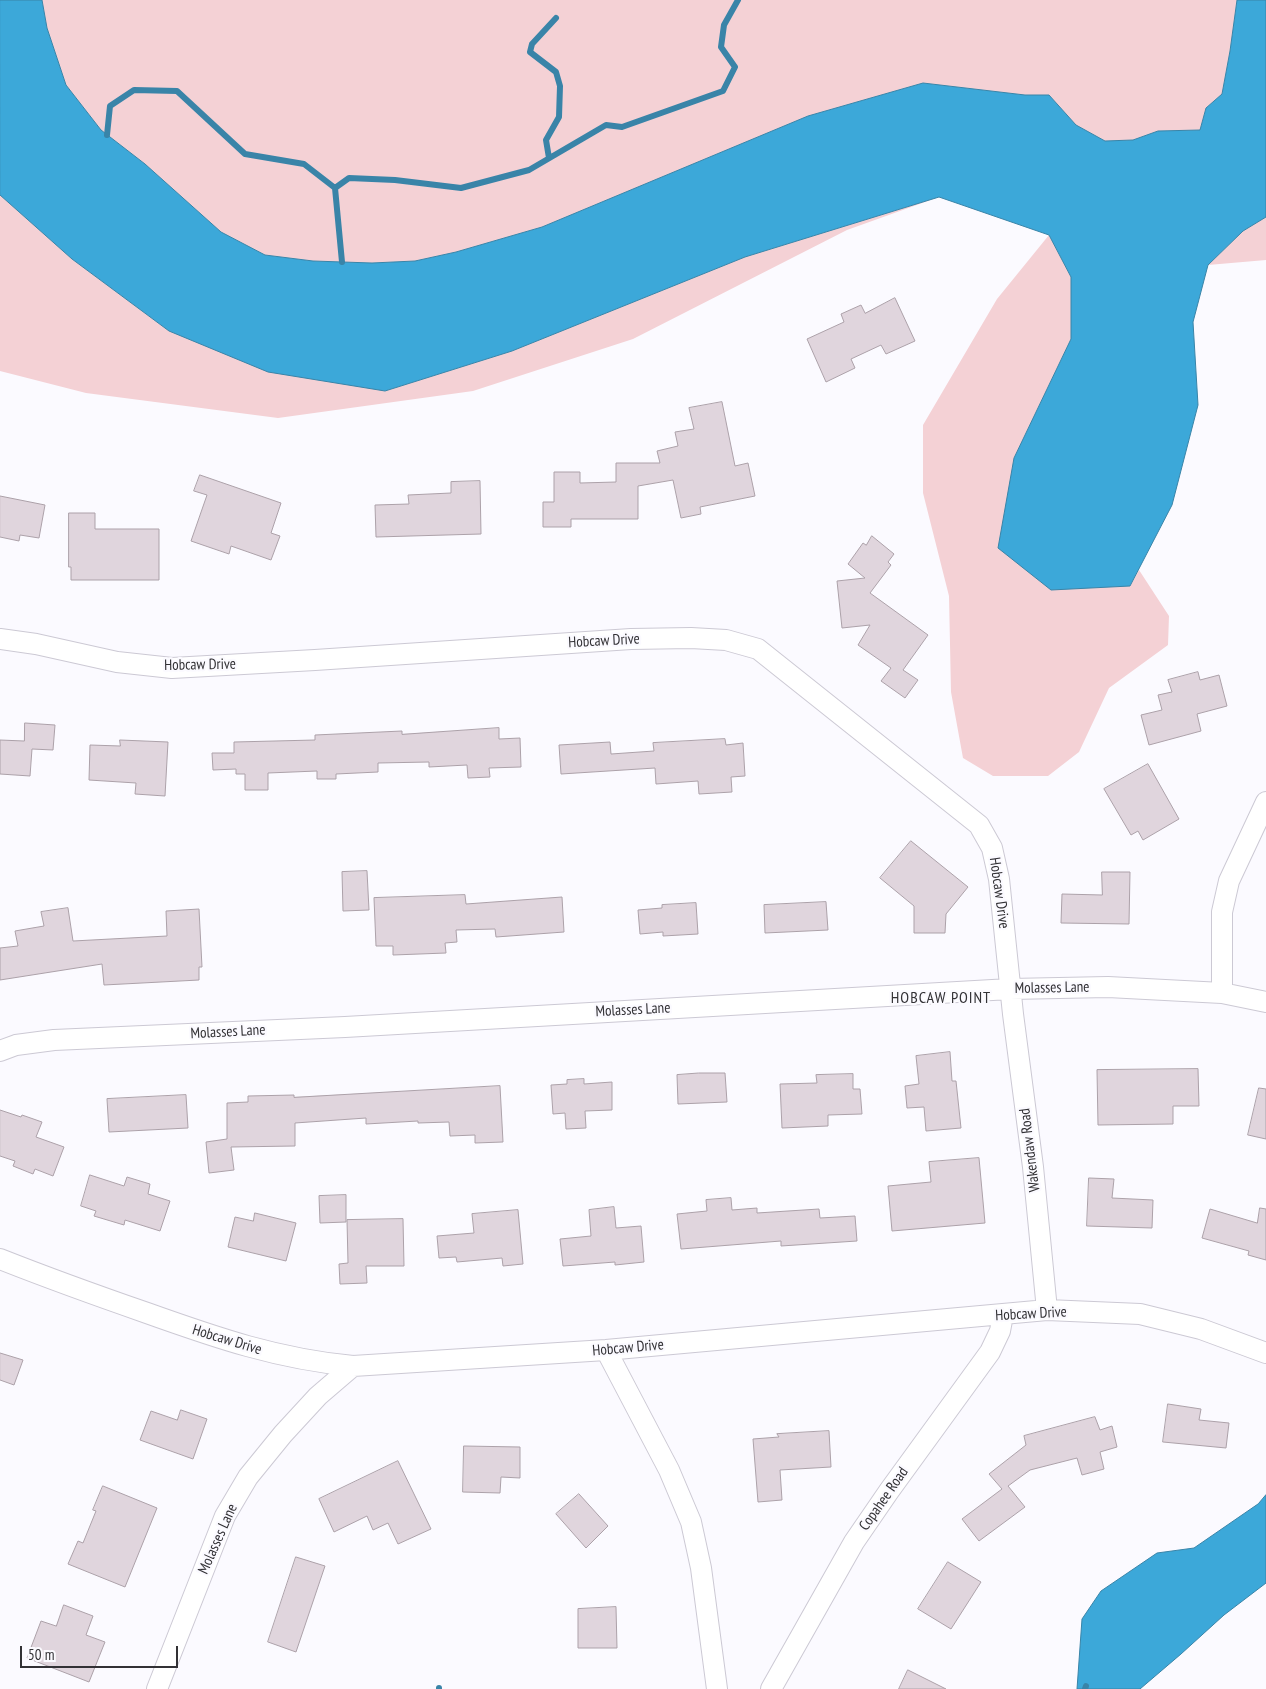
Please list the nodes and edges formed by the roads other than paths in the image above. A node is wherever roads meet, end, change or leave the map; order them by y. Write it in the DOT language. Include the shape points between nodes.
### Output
graph roads {
  1 [pos="0,639"];
  2 [pos="1266,802"];
  3 [pos="1010,989"];
  4 [pos="1222,993"];
  5 [pos="1266,1002"];
  6 [pos="0,1051"];
  7 [pos="0,1259"];
  8 [pos="1047,1310"];
  9 [pos="1003,1315"];
  10 [pos="606,1350"];
  11 [pos="1266,1353"];
  12 [pos="353,1366"];
  13 [pos="157,1689"];
  14 [pos="717,1689"];
  15 [pos="771,1689"];
  1 -- 3 [label="street, Hobcaw Drive" via="117,662 172,668 631,639 726,640 758,648 979,825 992,848 999,879"];
  2 -- 4 [label="street" via="1229,881 1222,912"];
  3 -- 4 [label="street, Molasses Lane" via="1108,987"];
  3 -- 6 [label="street, Molasses Lane" via="54,1040 16,1045"];
  3 -- 8 [label="street, Wakendaw Road"];
  4 -- 5 [label="street, Molasses Lane"];
  7 -- 12 [label="street, Hobcaw Drive" via="250,1348 318,1363"];
  8 -- 9 [label="street, Hobcaw Drive"];
  8 -- 11 [label="street, Hobcaw Drive" via="1148,1316 1201,1329"];
  9 -- 10 [label="street, Hobcaw Drive"];
  9 -- 15 [label="street, Copahee Road" via="990,1352 854,1542"];
  10 -- 12 [label="street, Hobcaw Drive"];
  10 -- 14 [label="street" via="669,1470 691,1522 701,1568"];
  12 -- 13 [label="street, Molasses Lane" via="318,1396 284,1434 244,1485 225,1516"];
}
